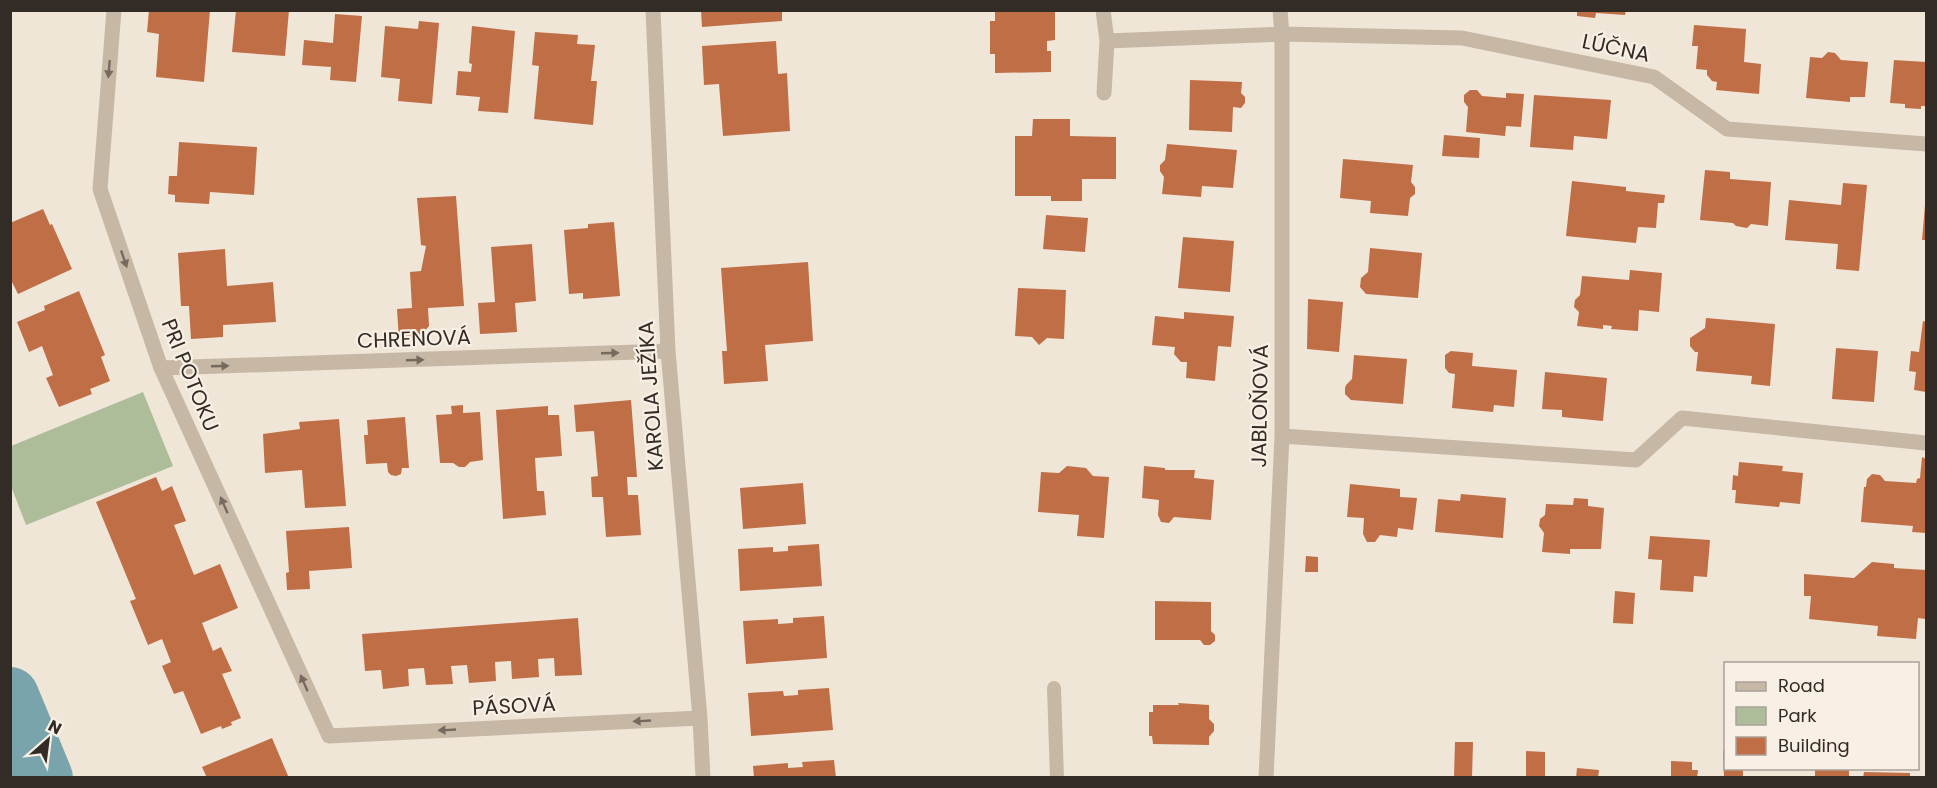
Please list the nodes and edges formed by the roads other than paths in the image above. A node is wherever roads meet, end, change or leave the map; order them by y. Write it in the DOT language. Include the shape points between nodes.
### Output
graph roads {
  1 [pos="114,10"];
  2 [pos="653,10"];
  3 [pos="1103,10"];
  4 [pos="1280,10"];
  5 [pos="1282,34"];
  6 [pos="1107,41"];
  7 [pos="1104,93"];
  8 [pos="1926,144"];
  9 [pos="668,351"];
  10 [pos="161,368"];
  11 [pos="1282,436"];
  12 [pos="1926,443"];
  13 [pos="1054,688"];
  14 [pos="700,718"];
  15 [pos="329,736"];
  16 [pos="704,777"];
  17 [pos="1057,777"];
  18 [pos="1266,777"];
  1 -- 10 [label="street, PRI POTOKU, one-way" via="100,189"];
  2 -- 9 [label="street, KAROLA JEŽÍKA"];
  3 -- 6 [label="street"];
  4 -- 5 [label="street, JABLOŇOVÁ"];
  5 -- 6 [label="street"];
  5 -- 8 [label="street, LÚČNA" via="1462,38 1653,77 1727,129"];
  5 -- 11 [label="street, JABLOŇOVÁ"];
  6 -- 7 [label="street"];
  10 -- 9 [label="street, CHRENOVÁ, one-way"];
  9 -- 14 [label="street, KAROLA JEŽÍKA"];
  15 -- 10 [label="street, PRI POTOKU, one-way"];
  11 -- 12 [label="street" via="1636,460 1682,418"];
  11 -- 18 [label="street, JABLOŇOVÁ"];
  13 -- 17 [label="lane"];
  14 -- 15 [label="street, PÁSOVÁ, one-way"];
  14 -- 16 [label="street, KAROLA JEŽÍKA"];
}
